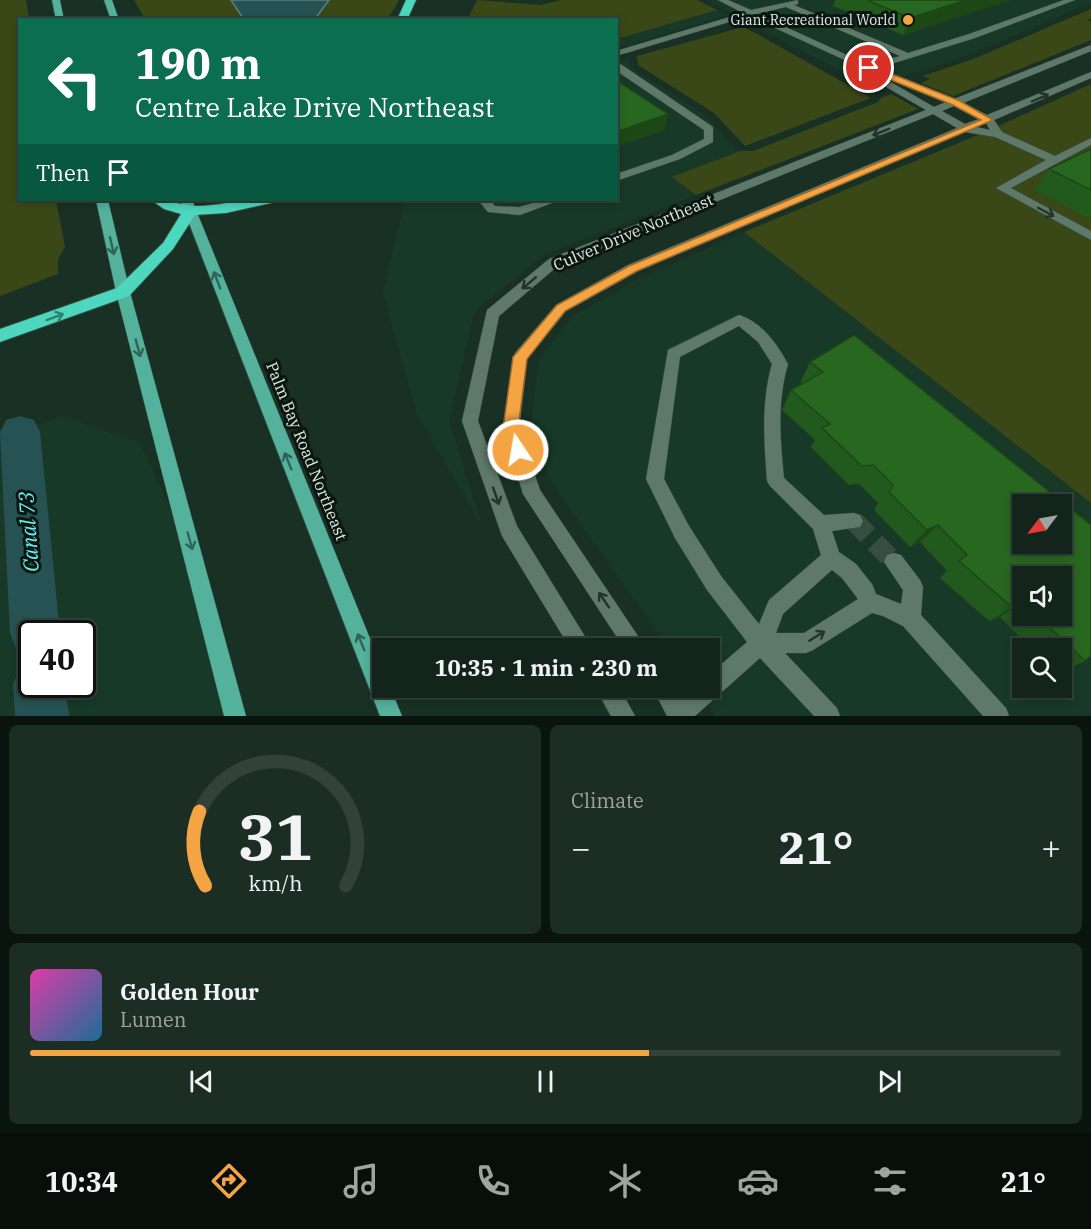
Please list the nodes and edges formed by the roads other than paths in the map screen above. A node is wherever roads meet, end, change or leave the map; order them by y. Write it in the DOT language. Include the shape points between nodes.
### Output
graph roads {
  1 [pos="56,0"];
  2 [pos="108,0"];
  3 [pos="411,0"];
  4 [pos="722,0"];
  5 [pos="801,0"];
  6 [pos="1071,0"];
  7 [pos="786,4"];
  8 [pos="750,13"];
  9 [pos="60,18"];
  10 [pos="114,18"];
  11 [pos="403,18"];
  12 [pos="1091,48"];
  13 [pos="618,53"];
  14 [pos="908,56"];
  15 [pos="866,69"];
  16 [pos="619,70"];
  17 [pos="1091,75"];
  18 [pos="956,103"];
  19 [pos="935,111"];
  20 [pos="989,120"];
  21 [pos="966,129"];
  22 [pos="998,134"];
  23 [pos="1091,141"];
  24 [pos="1055,160"];
  25 [pos="618,177"];
  26 [pos="102,201"];
  27 [pos="164,201"];
  28 [pos="262,201"];
  29 [pos="485,201"];
  30 [pos="551,201"];
  31 [pos="189,205"];
  32 [pos="1091,236"];
  33 [pos="123,292"];
  34 [pos="0,336"];
  35 [pos="854,521"];
  36 [pos="820,524"];
  37 [pos="832,558"];
  38 [pos="894,562"];
  39 [pos="870,603"];
  40 [pos="910,619"];
  41 [pos="576,638"];
  42 [pos="629,638"];
  43 [pos="761,643"];
  44 [pos="613,698"];
  45 [pos="670,698"];
  46 [pos="680,715"];
  47 [pos="235,716"];
  48 [pos="391,716"];
  49 [pos="624,716"];
  50 [pos="829,716"];
  51 [pos="998,716"];
  1 -- 9 [label="main road"];
  2 -- 10 [label="main road"];
  3 -- 11 [label="highway"];
  4 -- 8 [label="street"];
  5 -- 7 [label="street"];
  6 -- 14 [label="street"];
  7 -- 8 [label="street"];
  7 -- 14 [label="street"];
  8 -- 13 [label="street"];
  8 -- 15 [label="street"];
  12 -- 18 [label="street, Culver Drive Northeast"];
  14 -- 15 [label="street"];
  15 -- 18 [label="street"];
  15 -- 19 [label="street"];
  16 -- 25 [label="street" via="710,129 708,140 676,157"];
  20 -- 17 [label="street, Culver Drive Northeast, one-way"];
  18 -- 19 [label="street, Culver Drive Northeast"];
  18 -- 20 [label="street"];
  19 -- 21 [label="street"];
  19 -- 41 [label="street, Culver Drive Northeast, one-way" via="554,262 492,314 470,421 509,530"];
  20 -- 21 [label="street, Culver Drive Northeast"];
  20 -- 22 [label="street"];
  21 -- 22 [label="street"];
  42 -- 21 [label="street, Culver Drive Northeast, one-way" via="532,494 511,429 520,357 561,308 633,268"];
  22 -- 24 [label="street"];
  23 -- 24 [label="street"];
  24 -- 32 [label="street, one-way" via="1002,188"];
  26 -- 33 [label="main road, one-way"];
  27 -- 31 [label="highway"];
  28 -- 31 [label="highway" via="230,209"];
  29 -- 30 [label="street" via="492,209 520,212"];
  31 -- 33 [label="highway" via="168,246"];
  48 -- 31 [label="main road, Palm Bay Road Northeast, one-way"];
  34 -- 33 [label="highway, one-way"];
  33 -- 47 [label="main road, one-way"];
  35 -- 36 [label="street"];
  36 -- 37 [label="street"];
  36 -- 43 [label="street" via="776,481 771,439 773,388 780,364 775,352 751,326 739,320 673,354 655,479 714,583"];
  37 -- 39 [label="street" via="849,572"];
  37 -- 43 [label="street" via="776,607"];
  38 -- 40 [label="street" via="913,586"];
  39 -- 40 [label="street"];
  43 -- 39 [label="street, one-way" via="806,643"];
  40 -- 51 [label="street"];
  43 -- 46 [label="street"];
  43 -- 50 [label="street"];
  44 -- 49 [label="street"];
  45 -- 46 [label="street"];
}
